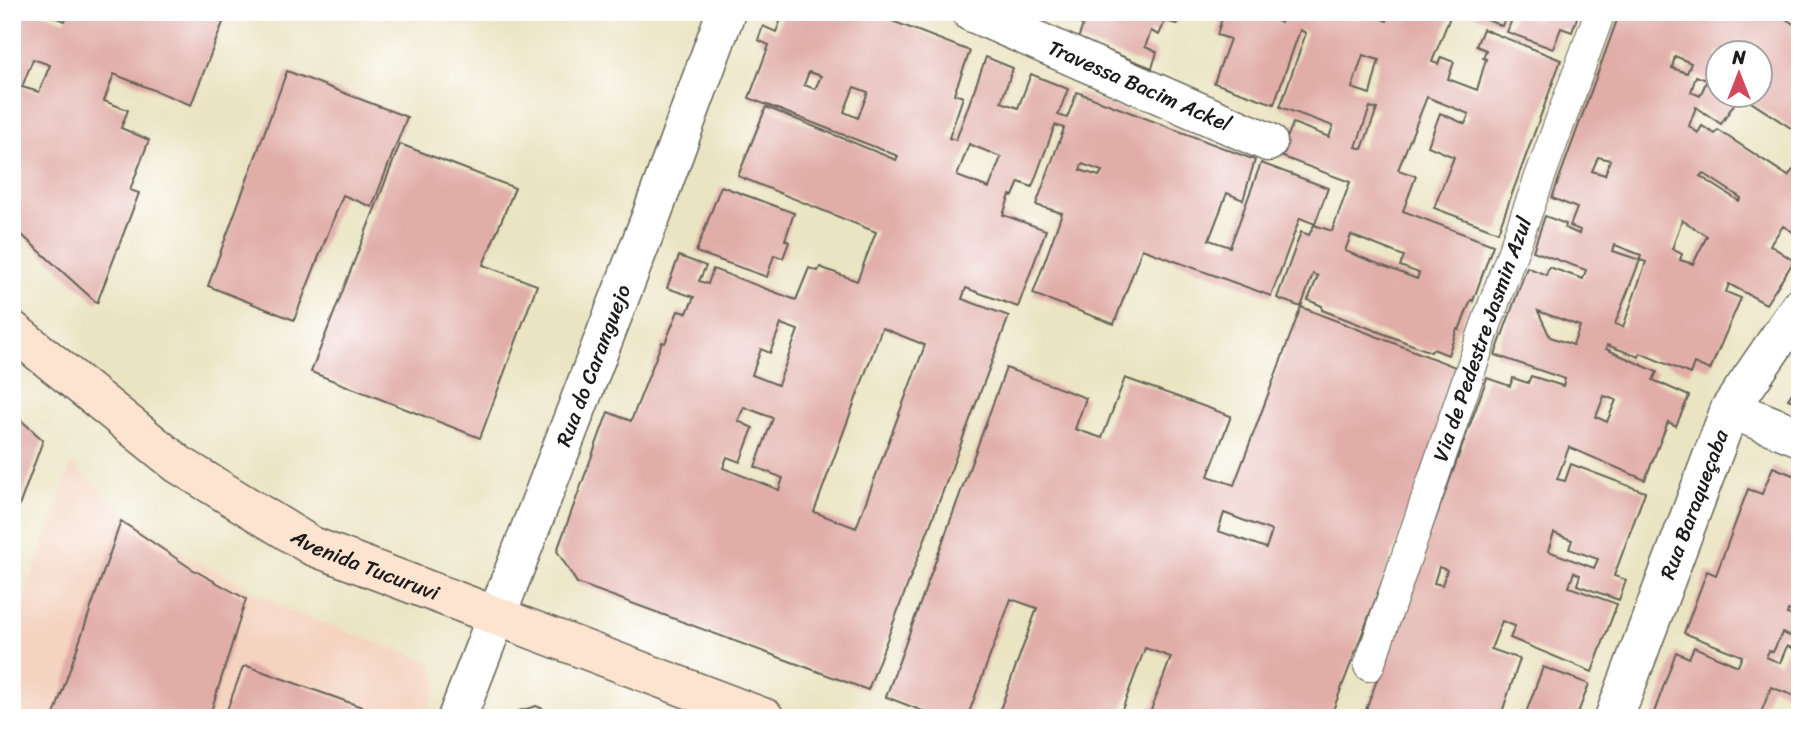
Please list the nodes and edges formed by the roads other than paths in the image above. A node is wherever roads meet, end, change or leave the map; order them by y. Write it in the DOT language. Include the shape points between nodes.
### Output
graph roads {
  1 [pos="726,12"];
  2 [pos="971,12"];
  3 [pos="1600,12"];
  4 [pos="1268,142"];
  5 [pos="1800,307"];
  6 [pos="12,330"];
  7 [pos="1730,409"];
  8 [pos="1800,437"];
  9 [pos="496,616"];
  10 [pos="1368,666"];
  11 [pos="457,718"];
  12 [pos="765,718"];
  13 [pos="1614,718"];
  1 -- 9 [label="street, Rua do Caranguejo"];
  2 -- 4 [label="street, Travessa Bacim Ackel"];
  3 -- 10 [label="lane, Via de Pedestre Jasmin Azul"];
  5 -- 7 [label="street, Rua Baraqueçaba"];
  6 -- 9 [label="main road, Avenida Tucuruvi" via="178,464 312,546"];
  7 -- 8 [label="street"];
  7 -- 13 [label="street, Rua Baraqueçaba"];
  9 -- 11 [label="street, Rua do Caranguejo"];
  9 -- 12 [label="main road, Avenida Tucuruvi"];
}
